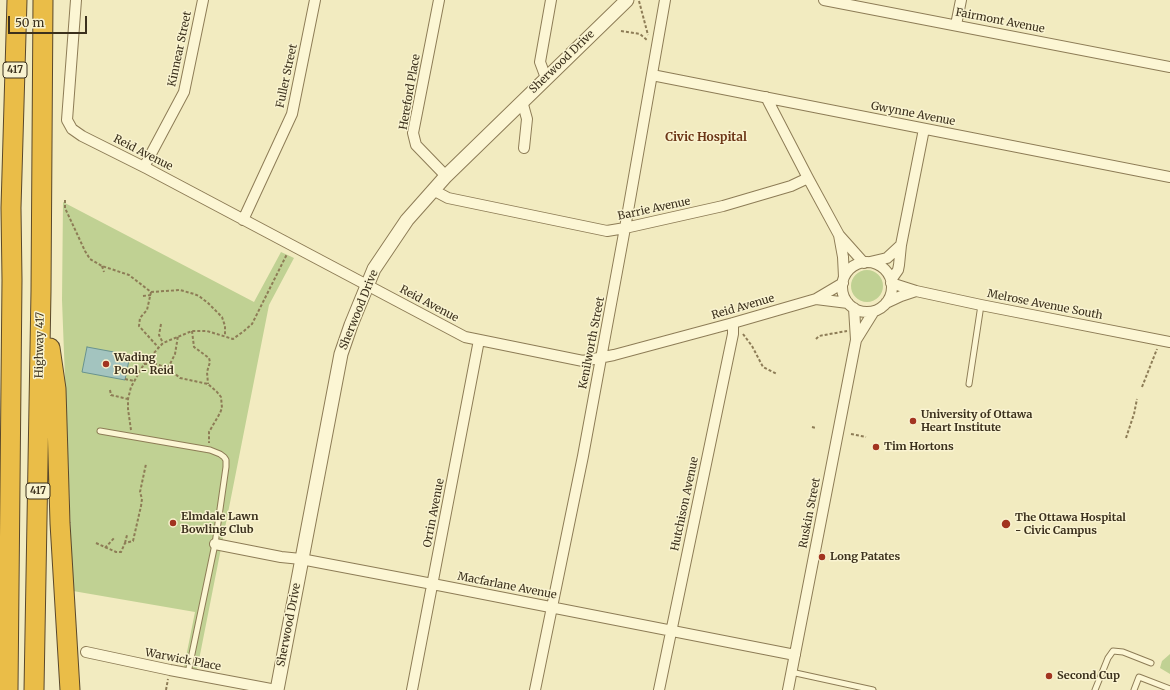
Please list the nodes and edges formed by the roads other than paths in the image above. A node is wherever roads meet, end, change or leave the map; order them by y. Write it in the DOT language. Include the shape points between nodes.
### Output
graph roads {
  1 [pos="17,0"];
  2 [pos="44,0"];
  3 [pos="76,0"];
  4 [pos="202,0"];
  5 [pos="315,0"];
  6 [pos="439,0"];
  7 [pos="551,0"];
  8 [pos="627,0"];
  9 [pos="665,0"];
  10 [pos="824,0"];
  11 [pos="961,0"];
  12 [pos="956,25"];
  13 [pos="1170,67"];
  14 [pos="652,75"];
  15 [pos="546,78"];
  16 [pos="766,98"];
  17 [pos="522,101"];
  18 [pos="924,129"];
  19 [pos="12,139"];
  20 [pos="524,148"];
  21 [pos="144,167"];
  22 [pos="446,176"];
  23 [pos="1170,177"];
  24 [pos="808,178"];
  25 [pos="433,190"];
  26 [pos="0,194"];
  27 [pos="243,220"];
  28 [pos="625,228"];
  29 [pos="839,235"];
  30 [pos="901,245"];
  31 [pos="867,262"];
  32 [pos="843,280"];
  33 [pos="891,281"];
  34 [pos="367,285"];
  35 [pos="41,291"];
  36 [pos="916,291"];
  37 [pos="816,299"];
  38 [pos="886,303"];
  39 [pos="851,305"];
  40 [pos="981,305"];
  41 [pos="874,311"];
  42 [pos="733,323"];
  43 [pos="479,340"];
  44 [pos="856,340"];
  45 [pos="1170,342"];
  46 [pos="601,358"];
  47 [pos="969,384"];
  48 [pos="100,431"];
  49 [pos="215,544"];
  50 [pos="301,559"];
  51 [pos="432,584"];
  52 [pos="552,607"];
  53 [pos="671,630"];
  54 [pos="86,652"];
  55 [pos="795,655"];
  56 [pos="1151,663"];
  57 [pos="791,672"];
  58 [pos="188,673"];
  59 [pos="1170,689"];
  60 [pos="8,690"];
  61 [pos="34,690"];
  62 [pos="70,690"];
  63 [pos="277,690"];
  64 [pos="412,690"];
  65 [pos="535,690"];
  66 [pos="659,690"];
  67 [pos="788,690"];
  68 [pos="873,690"];
  69 [pos="1095,690"];
  70 [pos="1134,690"];
  1 -- 19 [label="highway, 417"];
  2 -- 35 [label="highway, Highway 417 / 417"];
  3 -- 21 [label="street, Reid Avenue" via="67,120 72,129 82,136"];
  4 -- 21 [label="street, Kinnear Street" via="184,92"];
  5 -- 27 [label="street, Fuller Street" via="292,114"];
  6 -- 22 [label="street, Hereford Place" via="413,133 416,145"];
  7 -- 15 [label="street" via="540,62"];
  8 -- 15 [label="street, Sherwood Drive"];
  9 -- 14 [label="street, Kenilworth Street"];
  10 -- 12 [label="street, Fairmont Avenue"];
  11 -- 12 [label="street"];
  12 -- 13 [label="street, Fairmont Avenue"];
  14 -- 16 [label="street, Gwynne Avenue"];
  14 -- 28 [label="street, Kenilworth Street"];
  15 -- 17 [label="street, Sherwood Drive"];
  16 -- 18 [label="street, Gwynne Avenue"];
  16 -- 24 [label="street"];
  17 -- 20 [label="street" via="527,119"];
  17 -- 22 [label="street, Sherwood Drive"];
  18 -- 23 [label="street, Gwynne Avenue"];
  18 -- 30 [label="street"];
  19 -- 26 [label="highway"];
  19 -- 60 [label="highway, 417"];
  21 -- 27 [label="street, Reid Avenue"];
  22 -- 25 [label="street, Sherwood Drive"];
  24 -- 28 [label="street, Barrie Avenue" via="791,186 723,206"];
  24 -- 29 [label="street"];
  25 -- 28 [label="street, Barrie Avenue" via="448,198 607,230"];
  25 -- 34 [label="street, Sherwood Drive" via="407,220 374,269"];
  27 -- 34 [label="street, Reid Avenue"];
  28 -- 46 [label="street, Kenilworth Street"];
  29 -- 31 [label="street"];
  29 -- 32 [label="street" via="843,257"];
  30 -- 31 [label="street" via="887,258"];
  30 -- 33 [label="street" via="898,270"];
  31 -- 32 [label="street" via="852,267"];
  31 -- 33 [label="street" via="883,268"];
  32 -- 37 [label="street, Reid Avenue"];
  32 -- 39 [label="street" via="844,297"];
  33 -- 36 [label="street, Melrose Avenue South"];
  33 -- 38 [label="street" via="892,290"];
  34 -- 43 [label="street, Reid Avenue" via="465,337"];
  34 -- 50 [label="street, Sherwood Drive" via="341,354"];
  35 -- 61 [label="highway, Highway 417 / 417"];
  35 -- 62 [label="highway" via="56,389 60,523"];
  36 -- 38 [label="street"];
  36 -- 40 [label="street, Melrose Avenue South"];
  37 -- 39 [label="street, Reid Avenue"];
  37 -- 42 [label="street, Reid Avenue"];
  38 -- 41 [label="street"];
  39 -- 41 [label="street" via="864,312"];
  39 -- 44 [label="street, Ruskin Street"];
  40 -- 45 [label="street, Melrose Avenue South"];
  40 -- 47 [label="lane"];
  41 -- 44 [label="street, Ruskin Street"];
  42 -- 46 [label="street, Reid Avenue"];
  42 -- 53 [label="street, Hutchison Avenue" via="733,334"];
  43 -- 46 [label="street, Reid Avenue" via="583,361"];
  43 -- 51 [label="street, Orrin Avenue"];
  44 -- 55 [label="street, Ruskin Street"];
  46 -- 52 [label="street, Kenilworth Street"];
  48 -- 49 [label="lane" via="210,450 224,457 226,463"];
  49 -- 50 [label="street, Macfarlane Avenue"];
  49 -- 58 [label="lane"];
  50 -- 51 [label="street, Macfarlane Avenue"];
  50 -- 63 [label="street, Sherwood Drive"];
  51 -- 52 [label="street, Macfarlane Avenue"];
  51 -- 64 [label="street, Orrin Avenue"];
  52 -- 53 [label="street, Macfarlane Avenue"];
  52 -- 65 [label="street, Kenilworth Street"];
  53 -- 55 [label="street, Macfarlane Avenue"];
  53 -- 66 [label="street, Hutchison Avenue"];
  54 -- 58 [label="street, Warwick Place"];
  55 -- 57 [label="street, Ruskin Street"];
  56 -- 69 [label="lane" via="1113,651"];
  57 -- 67 [label="street, Ruskin Street"];
  57 -- 68 [label="lane"];
  58 -- 63 [label="street, Warwick Place"];
  59 -- 70 [label="lane" via="1139,677"];
}
